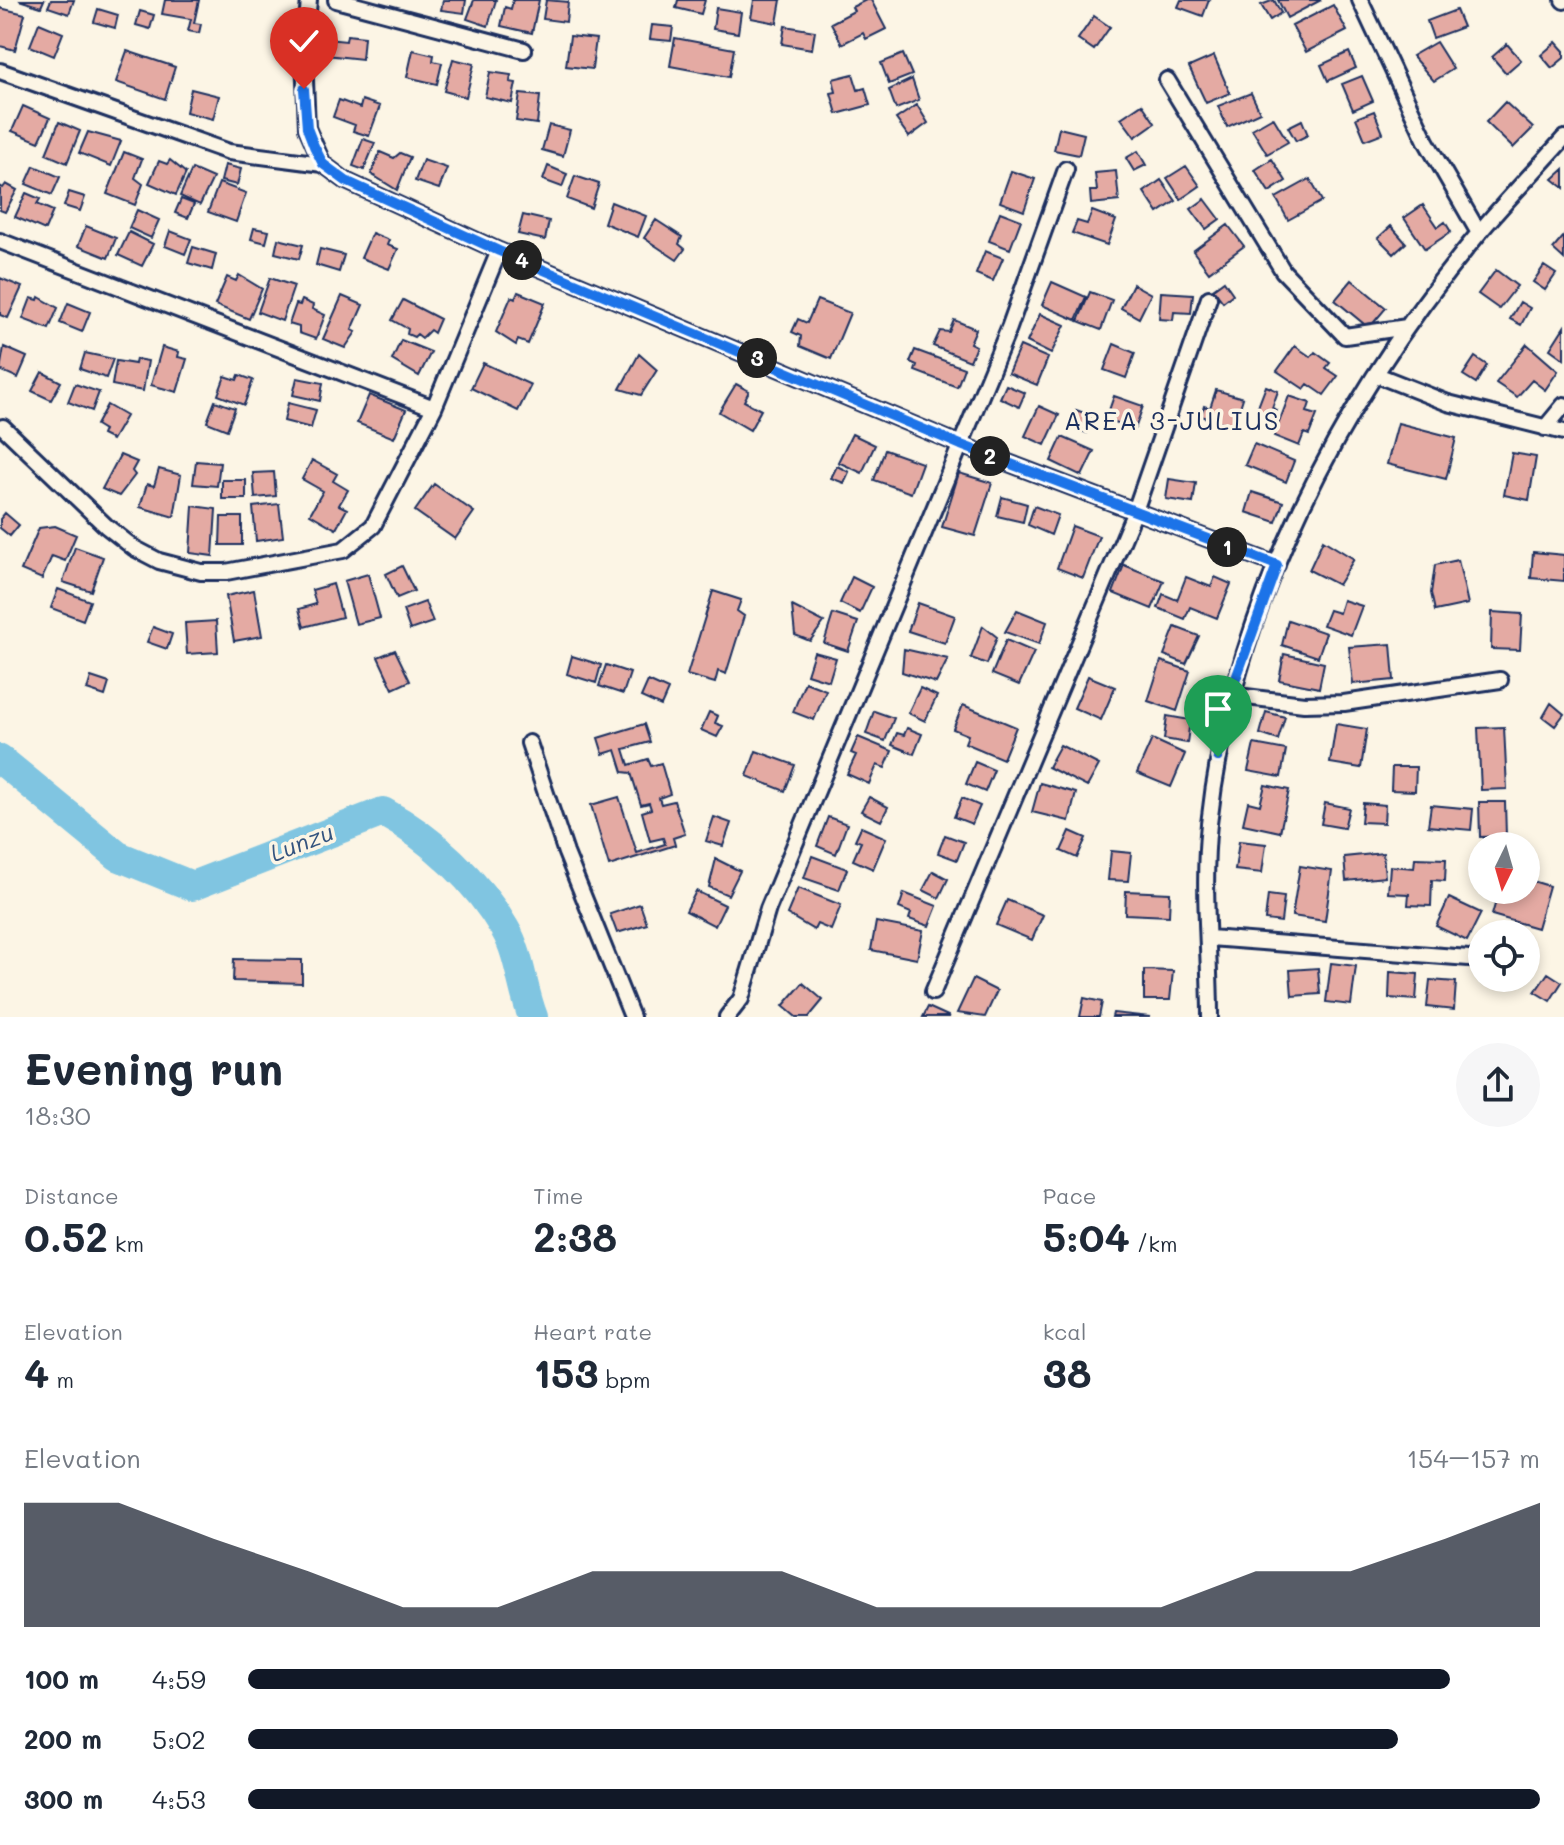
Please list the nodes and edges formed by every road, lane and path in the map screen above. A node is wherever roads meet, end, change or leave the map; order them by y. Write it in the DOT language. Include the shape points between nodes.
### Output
graph roads {
  1 [pos="309,0"];
  2 [pos="336,0"];
  3 [pos="1360,0"];
  4 [pos="524,50"];
  5 [pos="0,71"];
  6 [pos="1167,80"];
  7 [pos="1564,138"];
  8 [pos="323,164"];
  9 [pos="1066,169"];
  10 [pos="1479,233"];
  11 [pos="0,241"];
  12 [pos="499,251"];
  13 [pos="1209,298"];
  14 [pos="1407,327"];
  15 [pos="1377,375"];
  16 [pos="1564,405"];
  17 [pos="434,408"];
  18 [pos="3,427"];
  19 [pos="1545,428"];
  20 [pos="1564,432"];
  21 [pos="961,445"];
  22 [pos="1135,511"];
  23 [pos="1277,565"];
  24 [pos="1500,680"];
  25 [pos="1230,695"];
  26 [pos="529,743"];
  27 [pos="1210,938"];
  28 [pos="1468,958"];
  29 [pos="933,992"];
  30 [pos="632,1017"];
  31 [pos="727,1017"];
  32 [pos="1210,1017"];
  1 -- 8 [label="street" via="306,115"];
  2 -- 4 [label="street"];
  3 -- 10 [label="street" via="1426,141"];
  5 -- 8 [label="street" via="229,152"];
  6 -- 14 [label="street" via="1267,247 1308,301 1345,336"];
  7 -- 10 [label="street"];
  8 -- 12 [label="street" via="346,181"];
  9 -- 21 [label="street"];
  10 -- 14 [label="street"];
  11 -- 17 [label="street"];
  12 -- 17 [label="street"];
  12 -- 21 [label="street"];
  13 -- 22 [label="street"];
  14 -- 15 [label="street"];
  15 -- 19 [label="street" via="1448,403"];
  15 -- 23 [label="street" via="1337,438"];
  16 -- 19 [label="street"];
  17 -- 18 [label="street" via="373,526 356,542 325,556 226,572 177,567 134,548 63,488"];
  19 -- 20 [label="street"];
  21 -- 22 [label="street"];
  21 -- 31 [label="street" via="768,909 739,1004"];
  22 -- 23 [label="street"];
  22 -- 29 [label="street"];
  23 -- 25 [label="street"];
  24 -- 25 [label="street" via="1344,703"];
  25 -- 27 [label="street" via="1209,825"];
  26 -- 30 [label="street" via="566,853"];
  27 -- 28 [label="street"];
  27 -- 32 [label="street"];
}
